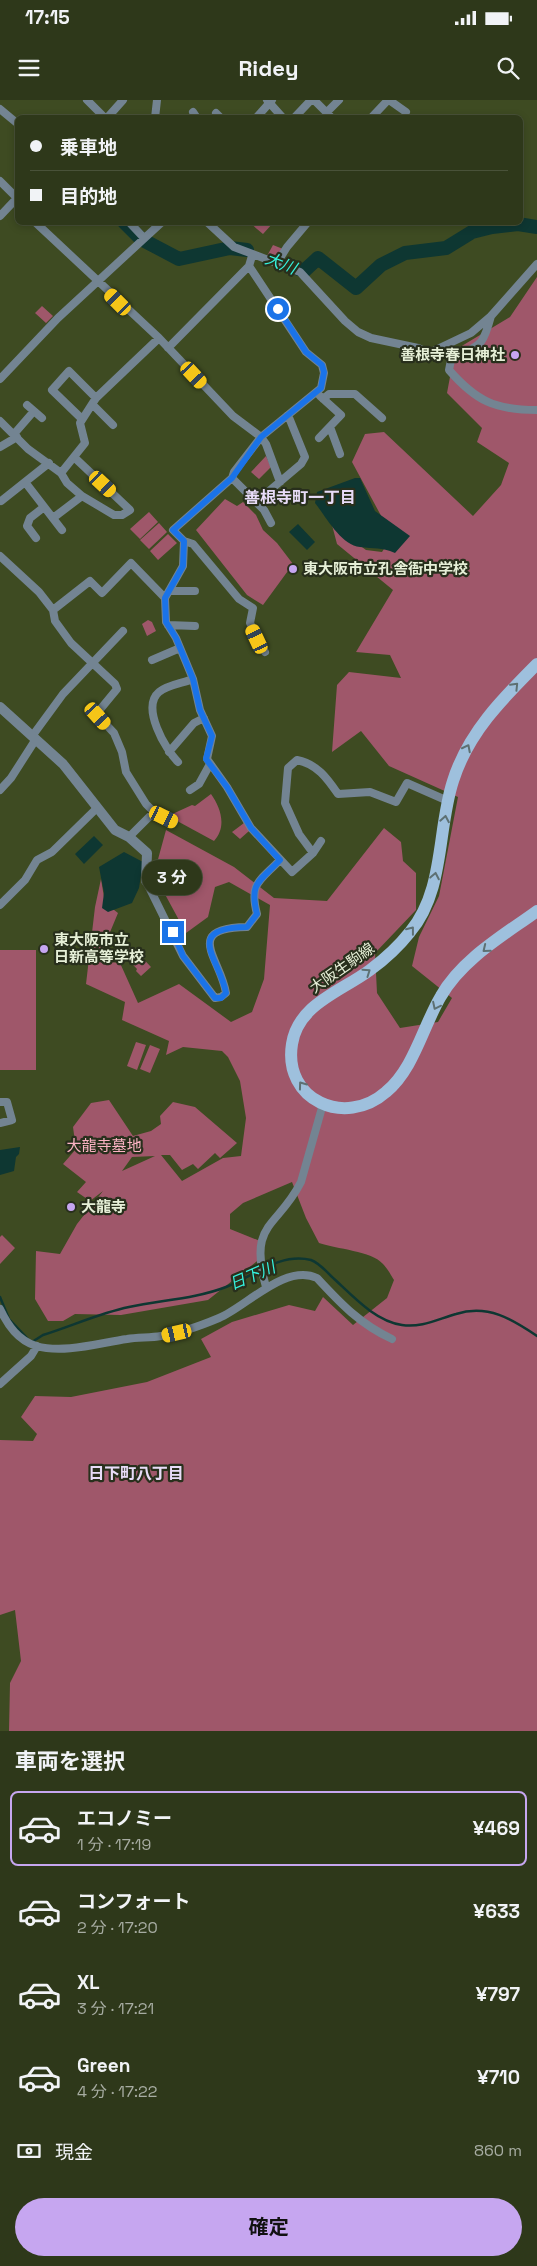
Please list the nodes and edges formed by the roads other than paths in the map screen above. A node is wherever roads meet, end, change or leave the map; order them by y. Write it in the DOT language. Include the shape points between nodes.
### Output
graph roads {
  1 [pos="87,100"];
  2 [pos="123,100"];
  3 [pos="157,100"];
  4 [pos="312,100"];
  5 [pos="339,100"];
  6 [pos="388,100"];
  7 [pos="269,101"];
  8 [pos="0,109"];
  9 [pos="406,112"];
  10 [pos="103,115"];
  11 [pos="109,115"];
  12 [pos="155,115"];
  13 [pos="258,115"];
  14 [pos="281,115"];
  15 [pos="297,115"];
  16 [pos="330,115"];
  17 [pos="374,115"];
  18 [pos="15,122"];
  19 [pos="0,182"];
  20 [pos="15,200"];
  21 [pos="15,202"];
  22 [pos="0,216"];
  23 [pos="38,225"];
  24 [pos="131,225"];
  25 [pos="159,225"];
  26 [pos="210,225"];
  27 [pos="305,225"];
  28 [pos="143,240"];
  29 [pos="252,256"];
  30 [pos="276,264"];
  31 [pos="537,264"];
  32 [pos="249,266"];
  33 [pos="97,282"];
  34 [pos="491,316"];
  35 [pos="159,338"];
  36 [pos="168,348"];
  37 [pos="0,379"];
  38 [pos="320,396"];
  39 [pos="94,401"];
  40 [pos="28,405"];
  41 [pos="537,410"];
  42 [pos="34,411"];
  43 [pos="288,415"];
  44 [pos="42,418"];
  45 [pos="82,418"];
  46 [pos="382,418"];
  47 [pos="0,421"];
  48 [pos="113,425"];
  49 [pos="330,427"];
  50 [pos="16,436"];
  51 [pos="261,437"];
  52 [pos="318,438"];
  53 [pos="0,447"];
  54 [pos="340,454"];
  55 [pos="75,458"];
  56 [pos="50,463"];
  57 [pos="61,473"];
  58 [pos="232,478"];
  59 [pos="25,482"];
  60 [pos="280,482"];
  61 [pos="82,496"];
  62 [pos="1,501"];
  63 [pos="256,502"];
  64 [pos="44,507"];
  65 [pos="53,518"];
  66 [pos="271,523"];
  67 [pos="62,530"];
  68 [pos="36,538"];
  69 [pos="184,541"];
  70 [pos="0,556"];
  71 [pos="195,591"];
  72 [pos="167,595"];
  73 [pos="53,610"];
  74 [pos="168,625"];
  75 [pos="196,626"];
  76 [pos="123,631"];
  77 [pos="180,648"];
  78 [pos="265,652"];
  79 [pos="152,660"];
  80 [pos="92,664"];
  81 [pos="537,664"];
  82 [pos="193,679"];
  83 [pos="0,707"];
  84 [pos="204,718"];
  85 [pos="34,737"];
  86 [pos="169,752"];
  87 [pos="178,762"];
  88 [pos="210,764"];
  89 [pos="0,790"];
  90 [pos="190,790"];
  91 [pos="449,797"];
  92 [pos="98,808"];
  93 [pos="154,812"];
  94 [pos="174,822"];
  95 [pos="129,837"];
  96 [pos="321,841"];
  97 [pos="313,853"];
  98 [pos="280,860"];
  99 [pos="146,881"];
  100 [pos="0,905"];
  101 [pos="537,912"];
  102 [pos="0,1102"];
  103 [pos="322,1104"];
  104 [pos="0,1123"];
  105 [pos="266,1287"];
  106 [pos="0,1309"];
  107 [pos="392,1338"];
  108 [pos="37,1346"];
  109 [pos="0,1384"];
  1 -- 10 [label="street"];
  2 -- 11 [label="street"];
  3 -- 12 [label="street"];
  4 -- 15 [label="street"];
  4 -- 16 [label="street"];
  5 -- 16 [label="street"];
  6 -- 9 [label="street"];
  6 -- 17 [label="street"];
  7 -- 13 [label="street"];
  7 -- 14 [label="street"];
  8 -- 18 [label="street"];
  19 -- 20 [label="street"];
  21 -- 22 [label="street"];
  23 -- 33 [label="street"];
  24 -- 28 [label="street"];
  25 -- 28 [label="street"];
  26 -- 29 [label="street" via="234,247"];
  27 -- 30 [label="street"];
  28 -- 33 [label="street"];
  29 -- 30 [label="street"];
  29 -- 32 [label="street"];
  30 -- 34 [label="street" via="300,272 358,332 430,353 471,333"];
  31 -- 34 [label="street"];
  32 -- 36 [label="street"];
  32 -- 38 [label="street" via="306,352 322,365"];
  33 -- 35 [label="street"];
  33 -- 37 [label="street"];
  34 -- 41 [label="street" via="486,338 475,348 451,360 449,370 466,390 483,401 512,410"];
  35 -- 36 [label="street"];
  35 -- 39 [label="street"];
  36 -- 51 [label="street" via="233,416"];
  38 -- 43 [label="street"];
  38 -- 46 [label="street" via="355,394"];
  38 -- 49 [label="street" via="341,415"];
  39 -- 45 [label="street"];
  39 -- 45 [label="street" via="69,371 52,390"];
  39 -- 48 [label="street"];
  40 -- 42 [label="street"];
  42 -- 44 [label="street"];
  42 -- 50 [label="street"];
  43 -- 51 [label="street"];
  43 -- 60 [label="street" via="305,457"];
  45 -- 55 [label="street" via="80,428 85,444"];
  47 -- 50 [label="street"];
  49 -- 52 [label="street"];
  49 -- 54 [label="street"];
  50 -- 53 [label="street"];
  50 -- 56 [label="street" via="28,449"];
  51 -- 58 [label="street"];
  51 -- 60 [label="street"];
  55 -- 57 [label="street"];
  55 -- 61 [label="street" via="130,510 114,515"];
  56 -- 57 [label="street"];
  56 -- 59 [label="street"];
  57 -- 61 [label="street"];
  58 -- 63 [label="street"];
  58 -- 69 [label="street" via="173,530"];
  59 -- 62 [label="street"];
  59 -- 64 [label="street"];
  60 -- 63 [label="street"];
  61 -- 65 [label="street"];
  63 -- 66 [label="street"];
  64 -- 65 [label="street"];
  64 -- 68 [label="street" via="30,518 26,526"];
  65 -- 67 [label="street"];
  69 -- 72 [label="street" via="183,566"];
  69 -- 78 [label="street" via="193,544 239,598 254,608 250,623"];
  70 -- 73 [label="street" via="39,592"];
  71 -- 72 [label="street"];
  72 -- 73 [label="street" via="131,563 102,593 90,581"];
  72 -- 74 [label="street"];
  73 -- 80 [label="street" via="55,621"];
  74 -- 75 [label="street"];
  74 -- 77 [label="street"];
  76 -- 80 [label="street"];
  77 -- 79 [label="street"];
  77 -- 82 [label="street"];
  80 -- 85 [label="street" via="63,694"];
  80 -- 93 [label="street" via="117,689 98,716 114,733 126,772"];
  91 -- 81 [label="main road, 大阪生駒線, one-way" via="461,759 472,738 494,708"];
  82 -- 84 [label="street"];
  82 -- 86 [label="street" via="159,692 154,700 153,722"];
  83 -- 85 [label="street"];
  84 -- 86 [label="street" via="194,724"];
  84 -- 88 [label="street" via="212,736 206,759"];
  85 -- 89 [label="street" via="11,778"];
  85 -- 92 [label="street" via="62,764"];
  86 -- 87 [label="street"];
  88 -- 90 [label="street" via="199,784"];
  88 -- 98 [label="street" via="251,828"];
  91 -- 97 [label="street" via="407,782 396,802 370,792 338,794 310,763 297,760 288,768 285,803 298,834"];
  103 -- 91 [label="main road, 大阪生駒線, one-way" via="310,1096 298,1080 291,1062 296,1030 308,1012 339,988 369,971 411,932 433,885"];
  92 -- 95 [label="street" via="115,830"];
  92 -- 100 [label="street" via="52,852 37,860 24,880"];
  93 -- 94 [label="street"];
  93 -- 95 [label="street"];
  95 -- 99 [label="street" via="147,853"];
  96 -- 97 [label="street"];
  97 -- 98 [label="street" via="292,872"];
  98 -- 99 [label="street" via="254,888 252,896 257,914 253,921 247,927 226,927 216,932 209,943 209,951 225,986 226,993 221,998 215,998 183,956"];
  101 -- 103 [label="main road, one-way" via="465,967 442,994 404,1071 389,1090 375,1101 356,1109"];
  102 -- 104 [label="street" via="7,1102 12,1120"];
  103 -- 105 [label="street" via="301,1182 268,1224 260,1245 260,1266"];
  105 -- 107 [label="street" via="311,1275 318,1278 358,1320"];
  105 -- 108 [label="street" via="222,1317 187,1330 159,1337 129,1338 93,1345 55,1349"];
  106 -- 108 [label="street" via="15,1333"];
  108 -- 109 [label="street"];
}
